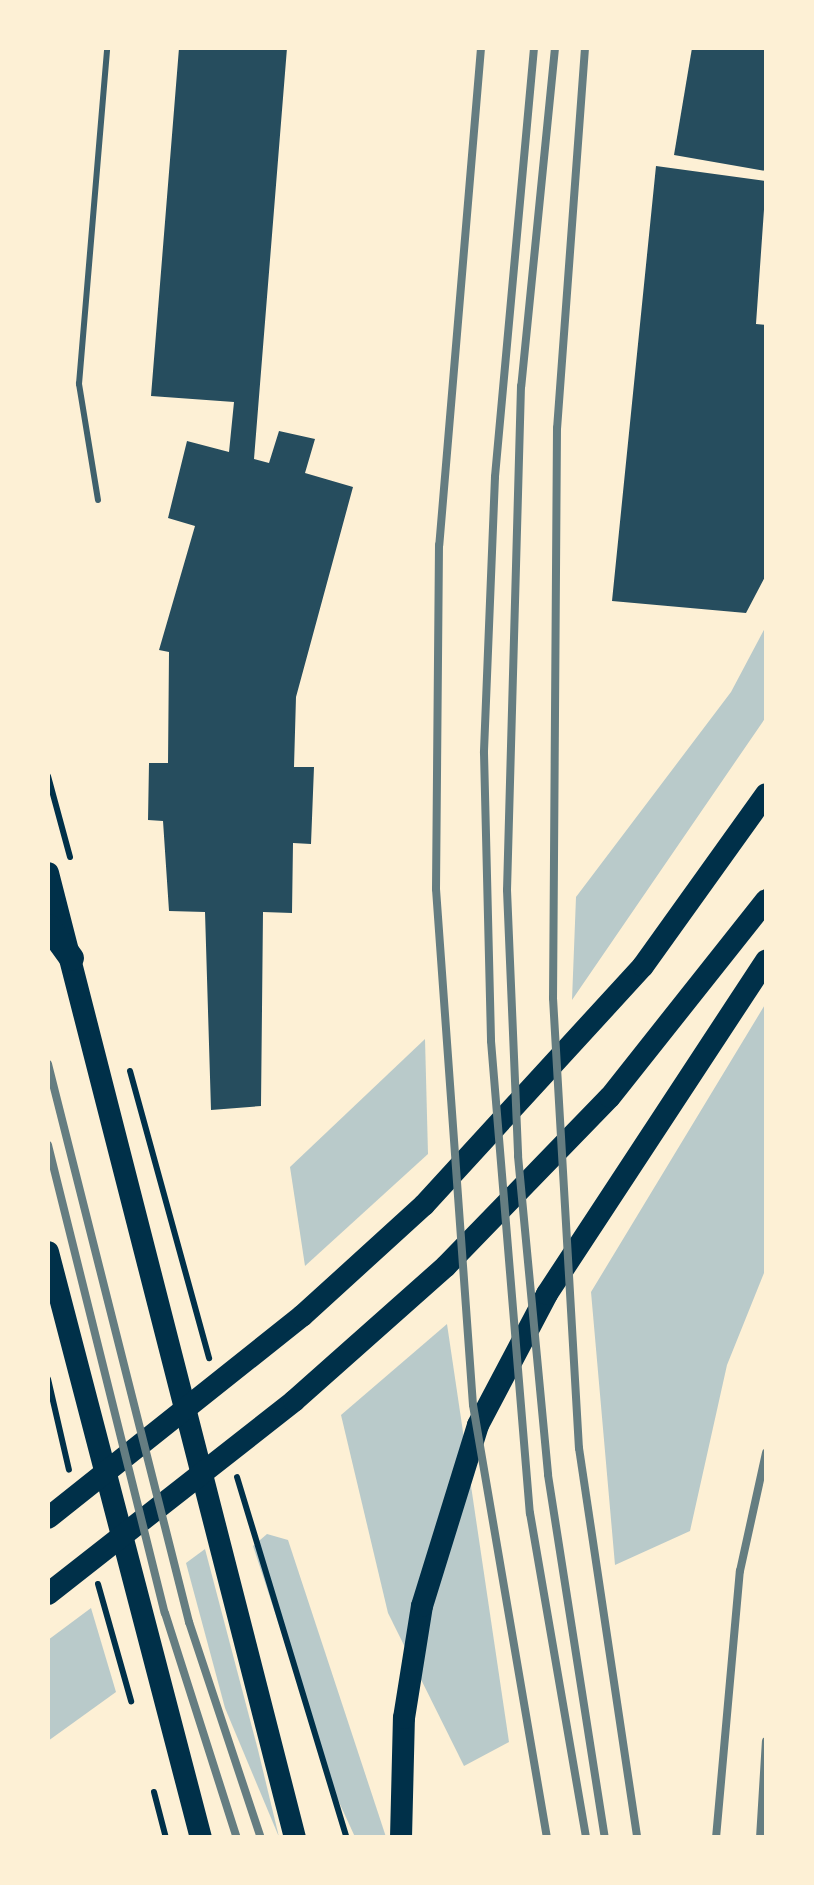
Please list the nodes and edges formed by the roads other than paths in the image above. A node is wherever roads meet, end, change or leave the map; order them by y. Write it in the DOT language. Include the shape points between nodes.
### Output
graph roads {
  1 [pos="107,48"];
  2 [pos="98,500"];
  3 [pos="766,794"];
  4 [pos="48,873"];
  5 [pos="766,900"];
  6 [pos="48,926"];
  7 [pos="70,958"];
  8 [pos="766,960"];
  9 [pos="48,1252"];
  10 [pos="48,1518"];
  11 [pos="48,1594"];
  12 [pos="202,1838"];
  13 [pos="295,1838"];
  14 [pos="401,1838"];
  1 -- 2 [label="lane" via="80,384"];
  3 -- 10 [label="main road" via="643,966 424,1205 302,1316"];
  4 -- 7 [label="main road"];
  5 -- 11 [label="main road" via="610,1098 459,1254 294,1402"];
  6 -- 7 [label="highway"];
  7 -- 13 [label="main road"];
  8 -- 14 [label="main road" via="546,1294 478,1425 422,1606 404,1718"];
  9 -- 12 [label="main road"];
}
